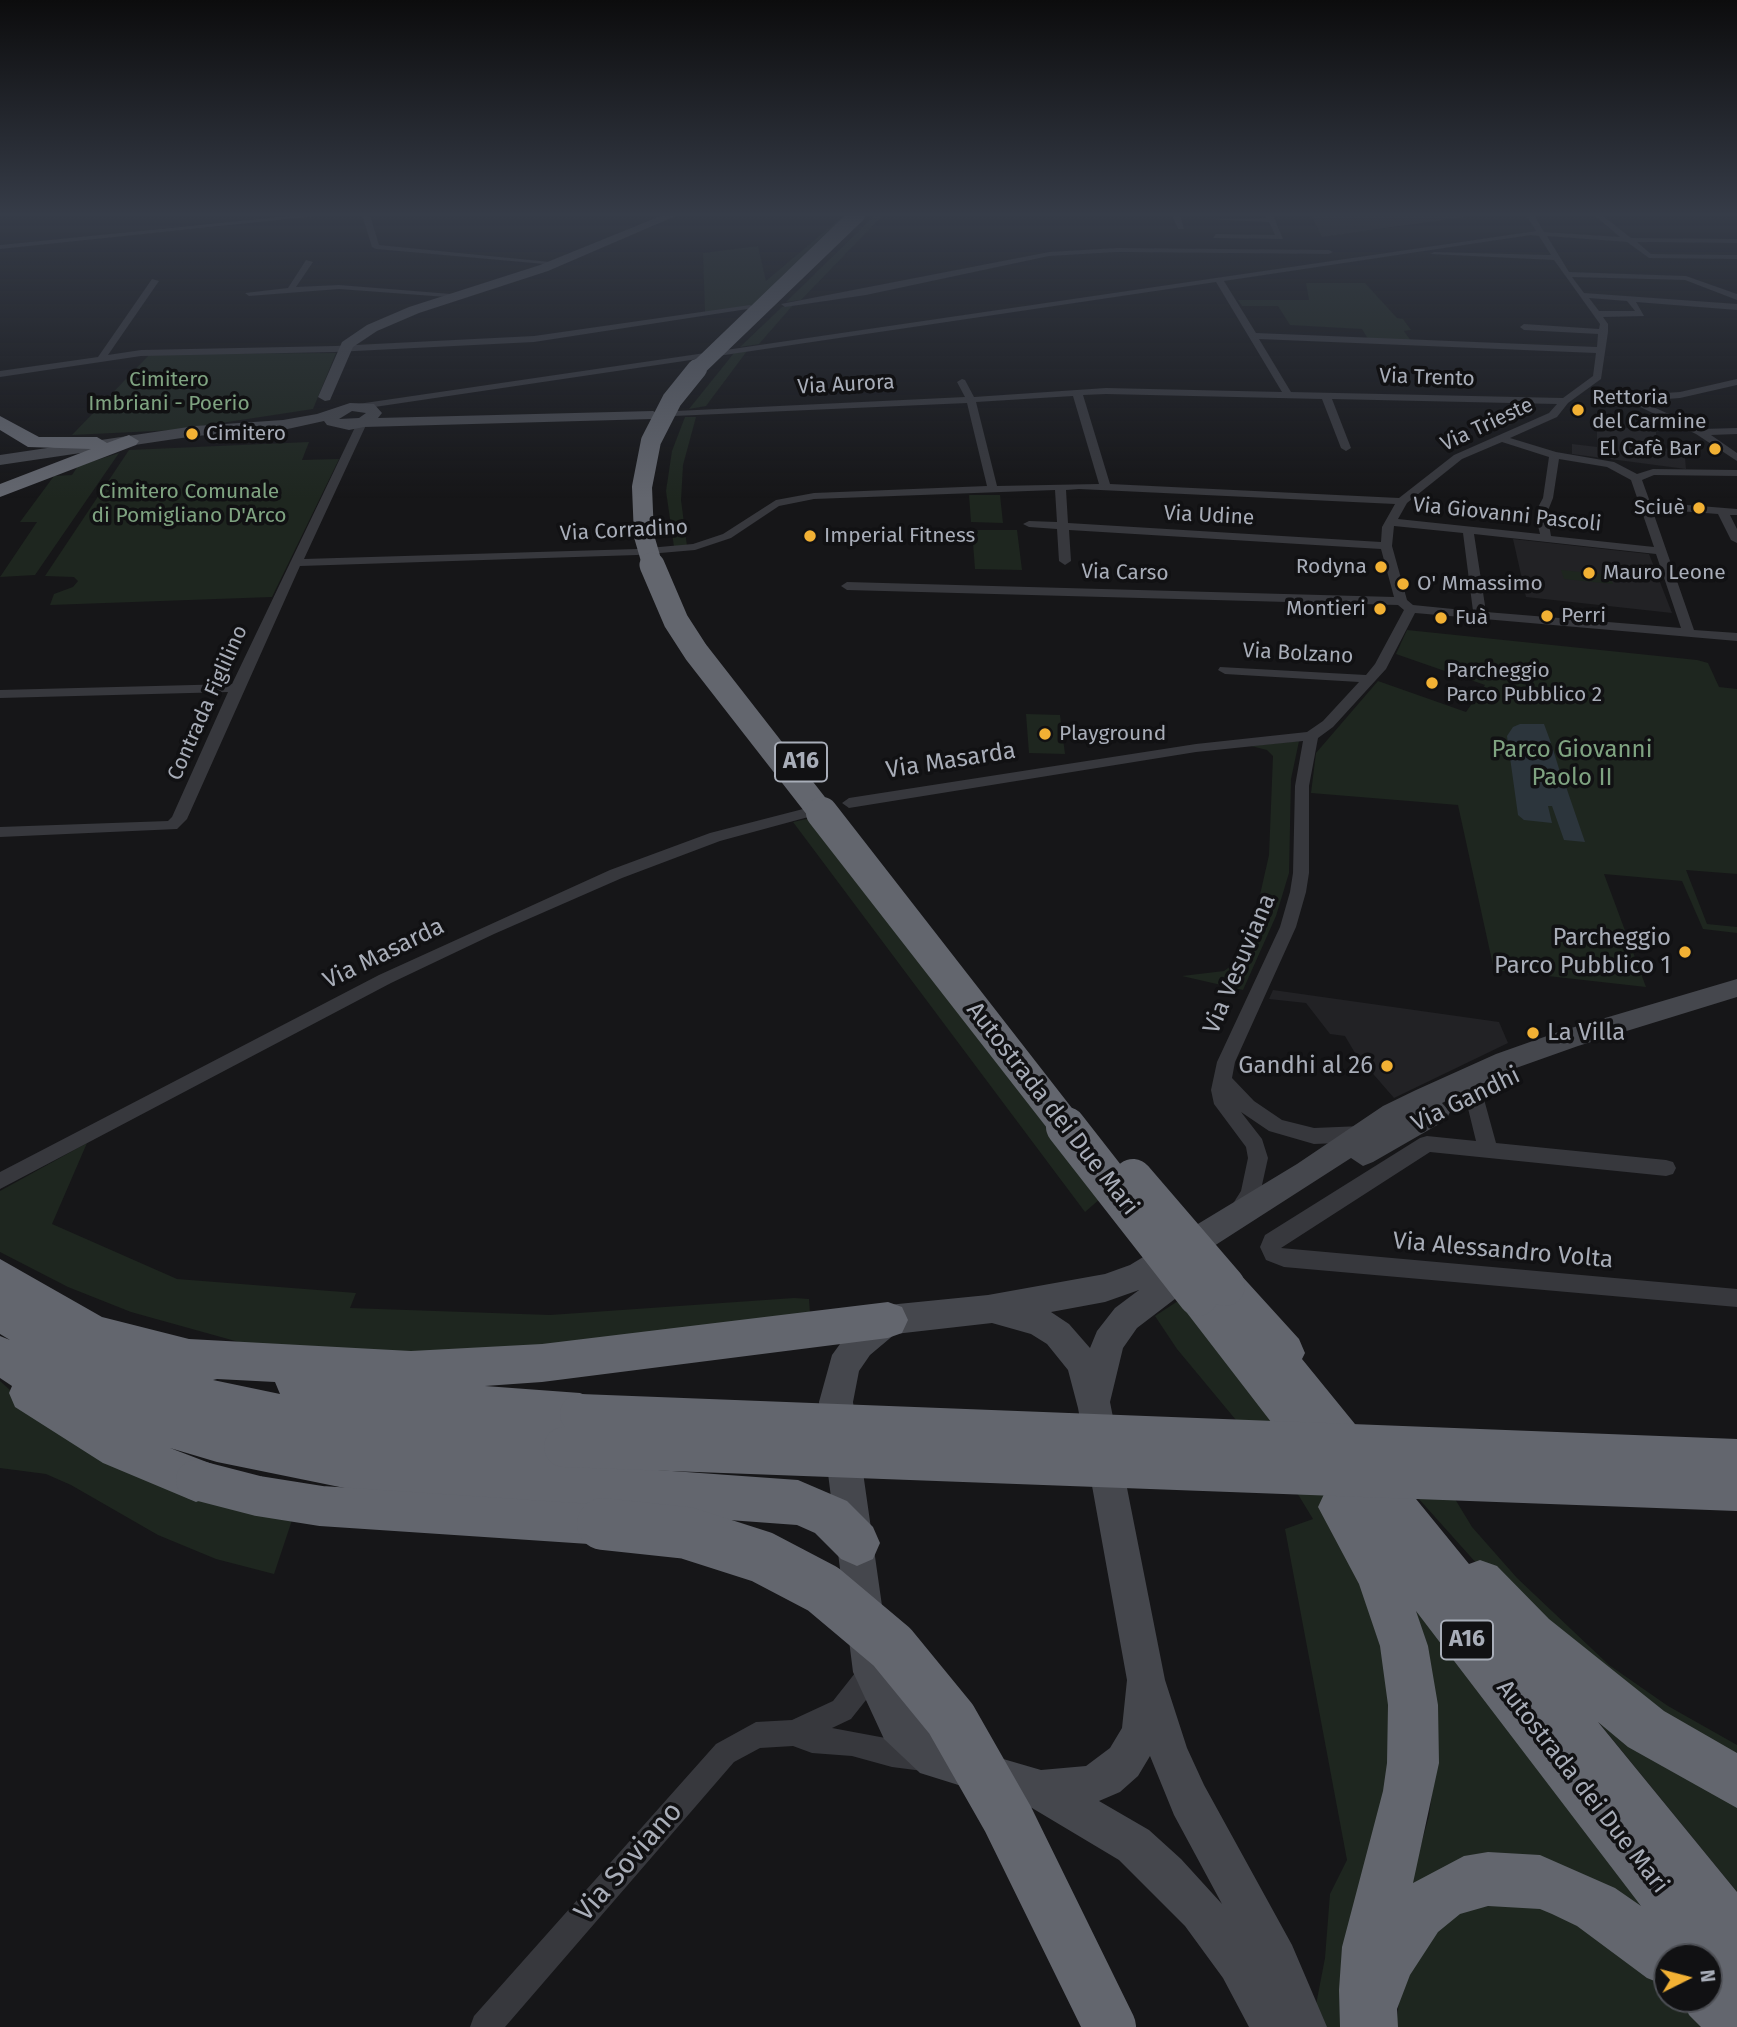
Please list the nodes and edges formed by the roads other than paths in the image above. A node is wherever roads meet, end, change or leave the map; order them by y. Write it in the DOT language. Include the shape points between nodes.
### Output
graph roads {
  1 [pos="135,310"];
  2 [pos="421,310"];
  3 [pos="739,310"];
  4 [pos="758,310"];
  5 [pos="768,310"];
  6 [pos="1006,310"];
  7 [pos="1237,310"];
  8 [pos="1596,310"];
  9 [pos="1637,310"];
  10 [pos="1600,314"];
  11 [pos="1524,327"];
  12 [pos="1604,332"];
  13 [pos="1252,336"];
  14 [pos="344,349"];
  15 [pos="1601,349"];
  16 [pos="102,356"];
  17 [pos="0,374"];
  18 [pos="962,382"];
  19 [pos="1737,382"];
  20 [pos="1077,393"];
  21 [pos="1287,393"];
  22 [pos="1325,394"];
  23 [pos="325,397"];
  24 [pos="411,398"];
  25 [pos="971,400"];
  26 [pos="1564,401"];
  27 [pos="653,415"];
  28 [pos="335,418"];
  29 [pos="365,420"];
  30 [pos="0,422"];
  31 [pos="0,428"];
  32 [pos="1737,431"];
  33 [pos="1700,432"];
  34 [pos="19,435"];
  35 [pos="1501,438"];
  36 [pos="0,444"];
  37 [pos="113,444"];
  38 [pos="1346,449"];
  39 [pos="0,454"];
  40 [pos="1554,455"];
  41 [pos="1737,458"];
  42 [pos="0,460"];
  43 [pos="55,469"];
  44 [pos="1737,473"];
  45 [pos="34,474"];
  46 [pos="1636,478"];
  47 [pos="1060,487"];
  48 [pos="1105,487"];
  49 [pos="0,489"];
  50 [pos="993,489"];
  51 [pos="1402,501"];
  52 [pos="1645,505"];
  53 [pos="1722,511"];
  54 [pos="1737,512"];
  55 [pos="1392,522"];
  56 [pos="1029,524"];
  57 [pos="1063,527"];
  58 [pos="1468,530"];
  59 [pos="1546,538"];
  60 [pos="1737,540"];
  61 [pos="1386,546"];
  62 [pos="1661,551"];
  63 [pos="1065,561"];
  64 [pos="298,563"];
  65 [pos="847,586"];
  66 [pos="1406,605"];
  67 [pos="1480,616"];
  68 [pos="1689,632"];
  69 [pos="1737,636"];
  70 [pos="1225,670"];
  71 [pos="1369,679"];
  72 [pos="237,688"];
  73 [pos="0,694"];
  74 [pos="1311,736"];
  75 [pos="849,803"];
  76 [pos="807,813"];
  77 [pos="0,832"];
  78 [pos="1737,988"];
  79 [pos="1737,1002"];
  80 [pos="1224,1082"];
  81 [pos="1473,1092"];
  82 [pos="1362,1134"];
  83 [pos="1488,1150"];
  84 [pos="1666,1168"];
  85 [pos="0,1181"];
  86 [pos="1235,1217"];
  87 [pos="0,1278"];
  88 [pos="1211,1284"];
  89 [pos="1737,1298"];
  90 [pos="988,1309"];
  91 [pos="0,1312"];
  92 [pos="888,1320"];
  93 [pos="0,1355"];
  94 [pos="188,1358"];
  95 [pos="0,1365"];
  96 [pos="1095,1408"];
  97 [pos="572,1431"];
  98 [pos="1737,1459"];
  99 [pos="1737,1491"];
  100 [pos="856,1543"];
  101 [pos="872,1672"];
  102 [pos="1146,1680"];
  103 [pos="793,1733"];
  104 [pos="934,1759"];
  105 [pos="1737,1782"];
  106 [pos="1041,1790"];
  107 [pos="1737,1936"];
  108 [pos="1653,1948"];
  109 [pos="1737,1984"];
  110 [pos="1723,2009"];
  111 [pos="1737,2023"];
  112 [pos="485,2027"];
  113 [pos="1110,2027"];
  114 [pos="1274,2027"];
  115 [pos="1304,2027"];
  116 [pos="1370,2027"];
  1 -- 16 [label="street"];
  2 -- 14 [label="street" via="372,328"];
  3 -- 14 [label="street" via="559,336"];
  4 -- 88 [label="highway, Autostrada dei Due Mari / A16, bridge" via="701,364 672,400 651,441 642,487 644,536 666,602 696,652 1091,1160 1100,1182"];
  5 -- 88 [label="highway, Autostrada dei Due Mari / A16, bridge" via="711,365 683,401 663,441 654,510 664,561 690,618 711,648"];
  6 -- 24 [label="street"];
  7 -- 13 [label="street"];
  8 -- 10 [label="street"];
  9 -- 10 [label="street" via="1641,314"];
  10 -- 12 [label="street"];
  11 -- 12 [label="street"];
  12 -- 15 [label="street"];
  13 -- 15 [label="street"];
  13 -- 21 [label="street"];
  14 -- 16 [label="street"];
  14 -- 23 [label="street"];
  15 -- 26 [label="street, Via Trieste" via="1598,377"];
  16 -- 17 [label="street"];
  18 -- 25 [label="street"];
  19 -- 33 [label="street" via="1680,395 1634,399"];
  20 -- 21 [label="street, Via Aurora"];
  20 -- 25 [label="street, Via Aurora"];
  20 -- 48 [label="street"];
  21 -- 22 [label="street, Via Trento"];
  22 -- 26 [label="street, Via Trento"];
  22 -- 38 [label="street"];
  23 -- 28 [label="street"];
  23 -- 29 [label="street"];
  24 -- 29 [label="street"];
  24 -- 29 [label="street" via="390,404"];
  25 -- 27 [label="street, Via Aurora"];
  25 -- 50 [label="street"];
  26 -- 35 [label="street, Via Trieste" via="1553,415"];
  27 -- 29 [label="street, Via Aurora" via="406,423"];
  28 -- 29 [label="street"];
  28 -- 37 [label="street"];
  29 -- 64 [label="street, Contrada Figlilino"];
  30 -- 34 [label="highway"];
  31 -- 36 [label="highway" via="4,435"];
  32 -- 33 [label="street"];
  33 -- 41 [label="street"];
  34 -- 37 [label="highway" via="48,444"];
  34 -- 39 [label="highway"];
  35 -- 40 [label="street"];
  35 -- 51 [label="street, Via Trieste" via="1450,462"];
  37 -- 42 [label="street"];
  37 -- 43 [label="highway"];
  37 -- 45 [label="street"];
  40 -- 46 [label="street" via="1609,464"];
  40 -- 59 [label="street" via="1548,498 1541,513"];
  43 -- 45 [label="street"];
  43 -- 49 [label="highway"];
  44 -- 46 [label="street" via="1653,472"];
  45 -- 49 [label="street"];
  46 -- 52 [label="street"];
  47 -- 48 [label="street, Via Corradino"];
  47 -- 50 [label="street, Via Corradino"];
  47 -- 57 [label="street"];
  48 -- 51 [label="street, Via Corradino"];
  50 -- 64 [label="street, Via Corradino" via="787,500 727,536 695,547"];
  51 -- 55 [label="street, Via Trieste"];
  52 -- 53 [label="street"];
  52 -- 62 [label="street"];
  53 -- 54 [label="street"];
  53 -- 60 [label="street"];
  55 -- 58 [label="street, Via Giovanni Pascoli"];
  55 -- 61 [label="street, Via Trieste"];
  56 -- 57 [label="street, Via Udine"];
  57 -- 61 [label="street, Via Udine"];
  57 -- 63 [label="street"];
  58 -- 59 [label="street, Via Giovanni Pascoli"];
  58 -- 67 [label="street"];
  59 -- 62 [label="street, Via Giovanni Pascoli"];
  61 -- 66 [label="street, Via Trieste"];
  62 -- 68 [label="street"];
  64 -- 72 [label="street, Contrada Figlilino"];
  65 -- 66 [label="street, Via Carso"];
  66 -- 67 [label="street, Via Carso"];
  66 -- 71 [label="street" via="1381,666"];
  67 -- 68 [label="street, Via Carso"];
  68 -- 69 [label="street, Via Carso"];
  70 -- 71 [label="street, Via Bolzano"];
  71 -- 74 [label="street"];
  72 -- 73 [label="street"];
  72 -- 77 [label="street, Contrada Figlilino" via="172,826"];
  74 -- 75 [label="street, Via Masarda" via="1196,748"];
  74 -- 80 [label="street, Via Vesuviana" via="1303,776 1298,892 1288,927 1226,1062"];
  76 -- 85 [label="street, Via Masarda" via="715,837 488,930"];
  78 -- 82 [label="street, Via Gandhi" via="1506,1061"];
  79 -- 81 [label="street, Via Gandhi" via="1569,1053"];
  80 -- 82 [label="street" via="1276,1126 1314,1136"];
  80 -- 86 [label="street, Via Vesuviana" via="1221,1099 1255,1145 1258,1158 1250,1194"];
  81 -- 83 [label="street"];
  81 -- 88 [label="street, Via Gandhi" via="1360,1156"];
  82 -- 86 [label="street, Via Gandhi"];
  83 -- 84 [label="street"];
  83 -- 89 [label="street, Via Alessandro Volta" via="1427,1144 1272,1241 1273,1254"];
  86 -- 90 [label="street, Via Gandhi" via="1141,1275 1105,1288"];
  87 -- 94 [label="highway" via="93,1333"];
  88 -- 96 [label="street" via="1126,1318 1108,1342 1098,1373"];
  88 -- 105 [label="highway" via="1532,1636 1646,1729"];
  88 -- 107 [label="highway, Autostrada dei Due Mari / A16"];
  88 -- 109 [label="highway, Autostrada dei Due Mari / A16"];
  88 -- 116 [label="highway" via="1353,1526 1378,1573 1404,1646 1413,1705 1413,1763 1404,1817 1370,1947"];
  90 -- 92 [label="street"];
  90 -- 96 [label="street" via="1015,1313 1058,1334 1082,1362"];
  91 -- 97 [label="highway" via="84,1362 190,1396 371,1433"];
  92 -- 94 [label="highway" via="542,1363 411,1371"];
  92 -- 100 [label="street" via="859,1344 844,1366 835,1402"];
  93 -- 100 [label="highway" via="41,1381 89,1402 217,1441 374,1472 798,1503 831,1517"];
  94 -- 97 [label="highway" via="370,1397"];
  95 -- 113 [label="highway, bridge" via="31,1394 83,1428 118,1448 196,1480 321,1506 687,1533 762,1557 823,1589 892,1647 951,1719 1008,1819"];
  96 -- 102 [label="street"];
  97 -- 98 [label="highway, bridge"];
  97 -- 99 [label="highway, bridge"];
  100 -- 101 [label="street"];
  101 -- 103 [label="street" via="842,1710"];
  101 -- 104 [label="street" via="898,1725"];
  102 -- 106 [label="street" via="1141,1734 1124,1762 1106,1778 1086,1786"];
  102 -- 115 [label="street" via="1189,1800 1276,1961"];
  103 -- 104 [label="street"];
  103 -- 112 [label="street, Via Soviano" via="756,1735 725,1753"];
  104 -- 106 [label="street"];
  106 -- 114 [label="street" via="1134,1845 1166,1874 1239,1962"];
  108 -- 116 [label="highway" via="1596,1907 1549,1886 1516,1879 1464,1883 1433,1901 1401,1936 1383,1970"];
  110 -- 111 [label="highway"];
}
